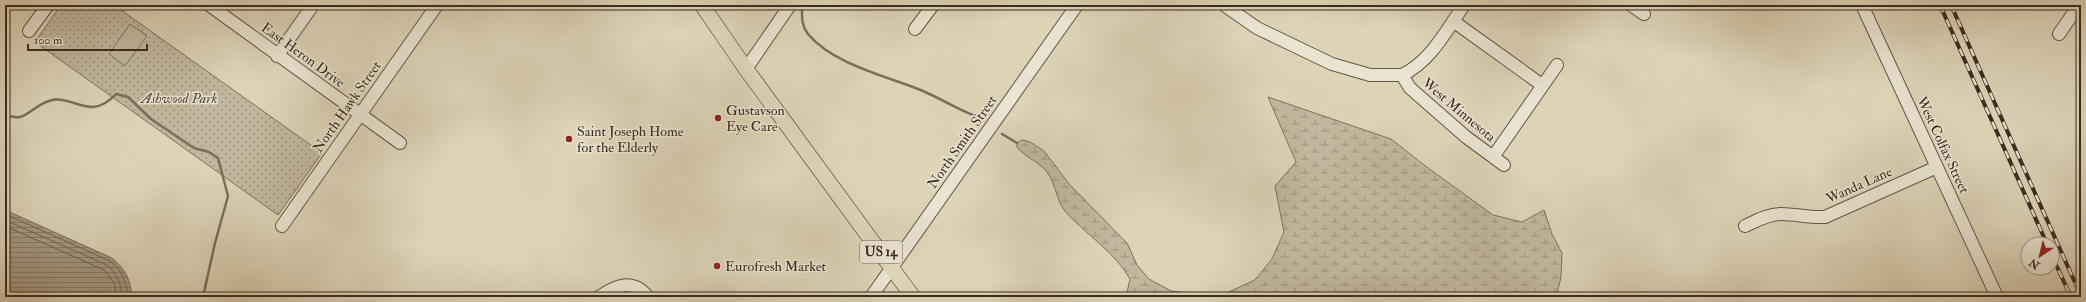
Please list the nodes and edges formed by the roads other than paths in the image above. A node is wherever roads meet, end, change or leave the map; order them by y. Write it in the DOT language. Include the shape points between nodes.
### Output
graph roads {
  1 [pos="48,5"];
  2 [pos="209,5"];
  3 [pos="313,5"];
  4 [pos="437,5"];
  5 [pos="702,5"];
  6 [pos="790,5"];
  7 [pos="933,5"];
  8 [pos="1077,5"];
  9 [pos="1224,5"];
  10 [pos="1464,5"];
  11 [pos="1631,5"];
  12 [pos="1862,5"];
  13 [pos="2079,5"];
  14 [pos="1644,14"];
  15 [pos="1453,21"];
  16 [pos="915,29"];
  17 [pos="30,31"];
  18 [pos="2059,34"];
  19 [pos="277,56"];
  20 [pos="1557,65"];
  21 [pos="746,69"];
  22 [pos="1402,75"];
  23 [pos="1542,85"];
  24 [pos="360,115"];
  25 [pos="400,143"];
  26 [pos="1492,157"];
  27 [pos="1504,166"];
  28 [pos="1937,167"];
  29 [pos="282,226"];
  30 [pos="1745,226"];
  31 [pos="892,267"];
  32 [pos="600,297"];
  33 [pos="648,297"];
  34 [pos="871,297"];
  35 [pos="913,297"];
  36 [pos="1997,297"];
  1 -- 17 [label="street"];
  2 -- 19 [label="street, East Heron Drive"];
  3 -- 19 [label="street"];
  4 -- 24 [label="street, North Hawk Street"];
  5 -- 21 [label="main road, US 14"];
  6 -- 21 [label="street"];
  7 -- 16 [label="street"];
  8 -- 31 [label="street, North Smith Street"];
  9 -- 22 [label="street" via="1257,28 1332,64 1370,75"];
  10 -- 15 [label="street"];
  11 -- 14 [label="street"];
  12 -- 28 [label="street, West Colfax Street"];
  13 -- 18 [label="street"];
  15 -- 22 [label="street" via="1428,56 1415,68"];
  15 -- 23 [label="street"];
  19 -- 24 [label="street, East Heron Drive"];
  20 -- 23 [label="street"];
  21 -- 31 [label="main road, US 14"];
  22 -- 26 [label="street, West Minnesota" via="1410,88"];
  23 -- 26 [label="street"];
  24 -- 25 [label="street, East Heron Drive"];
  24 -- 29 [label="street, North Hawk Street"];
  26 -- 27 [label="street, West Minnesota"];
  28 -- 30 [label="street, Wanda Lane" via="1824,217 1806,218 1780,214 1764,217"];
  28 -- 36 [label="street, West Colfax Street"];
  31 -- 34 [label="street, North Smith Street"];
  31 -- 35 [label="main road, US 14"];
  32 -- 33 [label="street" via="611,288 626,284 642,289"];
}
